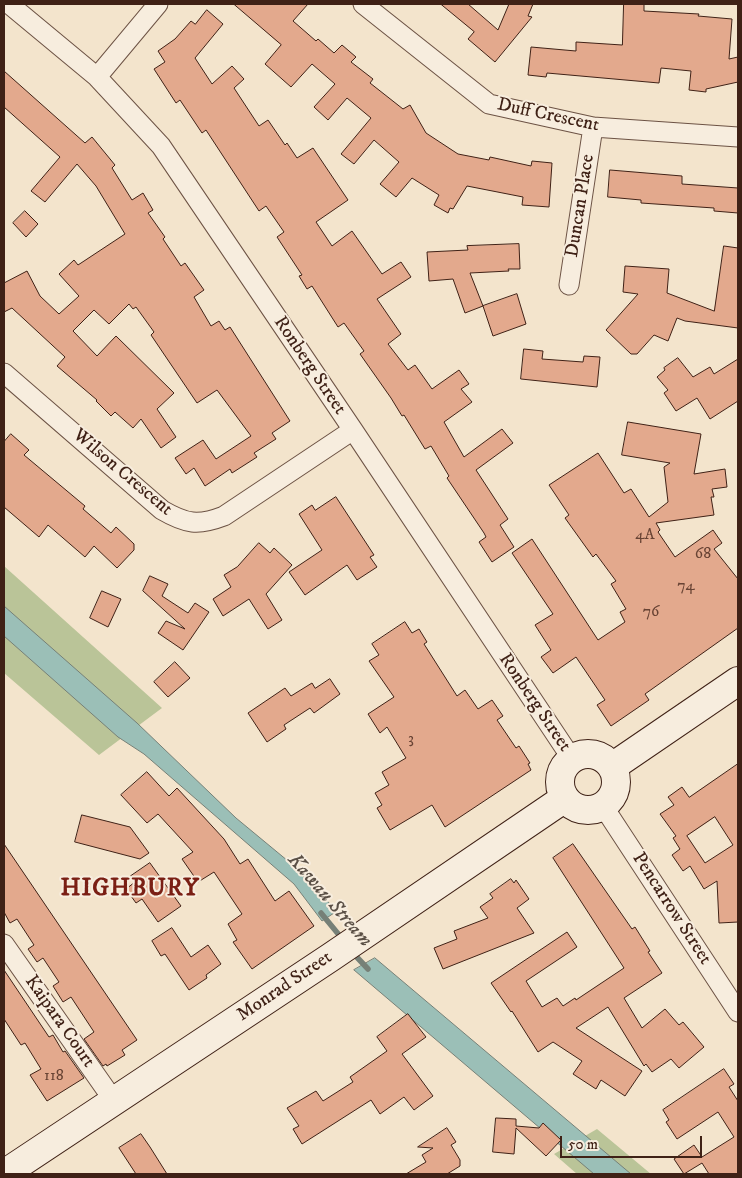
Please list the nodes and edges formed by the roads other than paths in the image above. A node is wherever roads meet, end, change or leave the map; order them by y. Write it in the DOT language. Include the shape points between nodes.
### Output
graph roads {
  1 [pos="9,4"];
  2 [pos="158,4"];
  3 [pos="363,4"];
  4 [pos="97,77"];
  5 [pos="593,127"];
  6 [pos="738,137"];
  7 [pos="569,285"];
  8 [pos="4,373"];
  9 [pos="353,430"];
  10 [pos="738,681"];
  11 [pos="572,759"];
  12 [pos="612,766"];
  13 [pos="565,798"];
  14 [pos="603,806"];
  15 [pos="4,944"];
  16 [pos="738,1012"];
  17 [pos="114,1101"];
  18 [pos="4,1174"];
  1 -- 4 [label="street, Ronberg Street"];
  2 -- 4 [label="street"];
  3 -- 5 [label="street, Duff Crescent" via="489,104"];
  4 -- 9 [label="street, Ronberg Street" via="161,146"];
  5 -- 6 [label="street, Duff Crescent"];
  5 -- 7 [label="street, Duncan Place"];
  8 -- 9 [label="street, Wilson Crescent" via="162,510 194,523 224,516"];
  9 -- 11 [label="street, Ronberg Street"];
  10 -- 12 [label="street"];
  11 -- 12 [label="street" via="589,754"];
  11 -- 13 [label="street" via="566,765 560,782"];
  12 -- 14 [label="street" via="616,784 614,793"];
  13 -- 14 [label="street" via="578,809 595,810"];
  13 -- 17 [label="street, Monrad Street"];
  14 -- 16 [label="street, Pencarrow Street"];
  15 -- 17 [label="street, Kaipara Court"];
  17 -- 18 [label="street, Monrad Street"];
}
